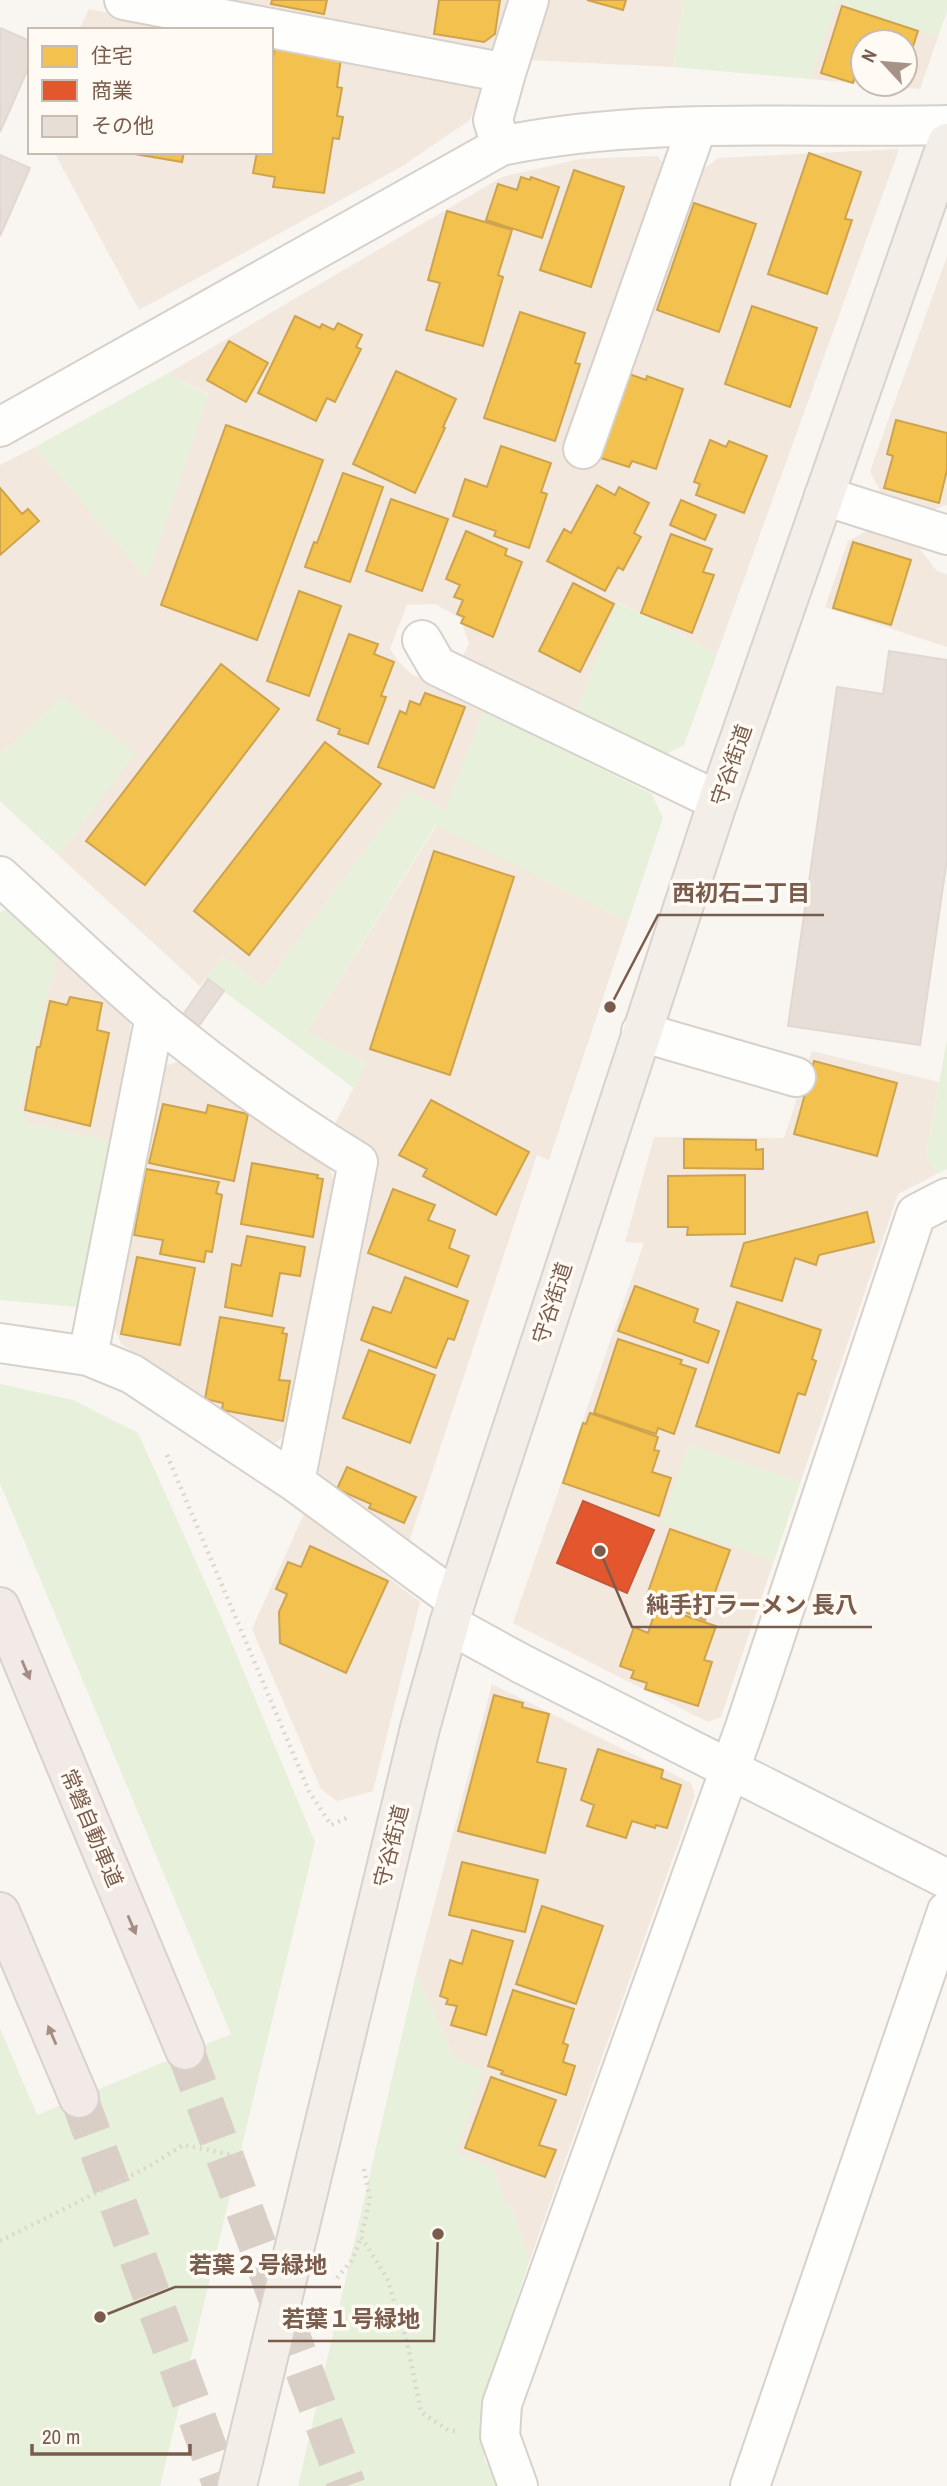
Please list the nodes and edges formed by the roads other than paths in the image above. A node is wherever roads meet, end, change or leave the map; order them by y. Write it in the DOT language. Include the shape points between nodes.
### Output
graph roads {
  1 [pos="124,0"];
  2 [pos="529,0"];
  3 [pos="271,28"];
  4 [pos="273,28"];
  5 [pos="506,73"];
  6 [pos="947,125"];
  7 [pos="697,127"];
  8 [pos="947,143"];
  9 [pos="501,146"];
  10 [pos="0,427"];
  11 [pos="583,449"];
  12 [pos="824,496"];
  13 [pos="947,535"];
  14 [pos="422,640"];
  15 [pos="718,801"];
  16 [pos="0,876"];
  17 [pos="155,1016"];
  18 [pos="641,1032"];
  19 [pos="796,1077"];
  20 [pos="947,1198"];
  21 [pos="0,1343"];
  22 [pos="88,1356"];
  23 [pos="295,1482"];
  24 [pos="0,1606"];
  25 [pos="452,1612"];
  26 [pos="730,1769"];
  27 [pos="947,1879"];
  28 [pos="947,1911"];
  29 [pos="0,1912"];
  30 [pos="185,2050"];
  31 [pos="79,2098"];
  32 [pos="237,2486"];
  33 [pos="518,2486"];
  34 [pos="750,2486"];
  1 -- 3 [label="street"];
  2 -- 5 [label="street"];
  4 -- 5 [label="street"];
  5 -- 9 [label="street" via="493,120"];
  6 -- 7 [label="street"];
  7 -- 9 [label="street" via="542,138"];
  7 -- 11 [label="street"];
  8 -- 12 [label="main road, 守谷街道"];
  9 -- 10 [label="street"];
  12 -- 13 [label="street"];
  12 -- 15 [label="main road, 守谷街道"];
  14 -- 15 [label="street" via="438,666"];
  15 -- 18 [label="main road, 守谷街道"];
  16 -- 17 [label="street"];
  17 -- 22 [label="street"];
  17 -- 23 [label="street" via="281,1113 358,1162"];
  18 -- 19 [label="street"];
  18 -- 25 [label="main road, 守谷街道"];
  20 -- 26 [label="street" via="916,1214"];
  21 -- 22 [label="street"];
  22 -- 23 [label="street" via="132,1374"];
  23 -- 25 [label="street"];
  24 -- 30 [label="highway, 常磐自動車道, one-way"];
  25 -- 26 [label="street" via="522,1664"];
  25 -- 32 [label="main road, 守谷街道"];
  26 -- 27 [label="street"];
  26 -- 33 [label="street" via="502,2404 500,2436"];
  28 -- 34 [label="street"];
  31 -- 29 [label="highway, one-way"];
}
